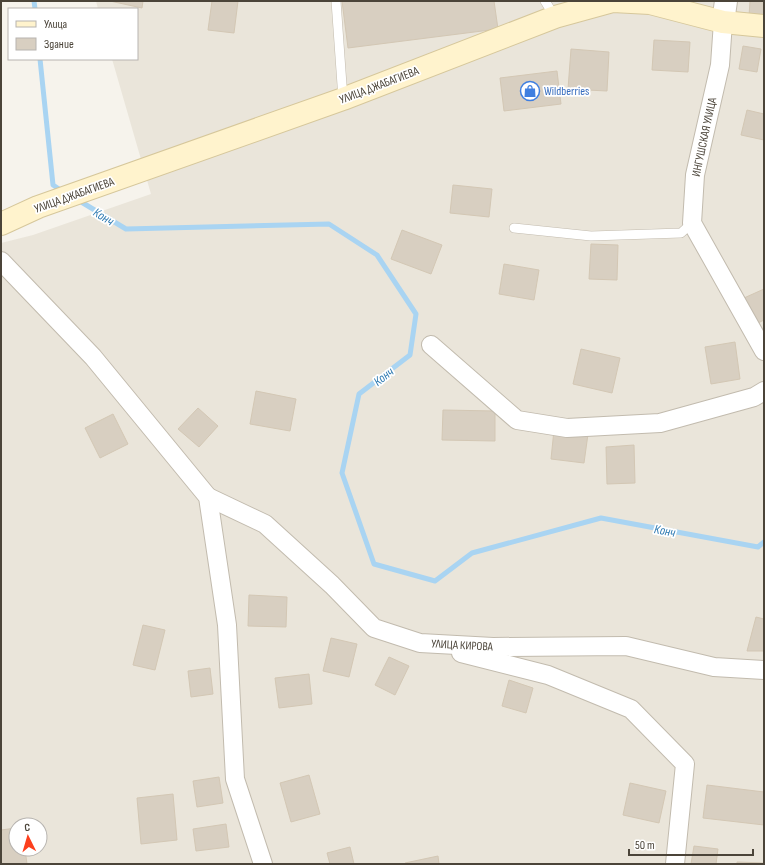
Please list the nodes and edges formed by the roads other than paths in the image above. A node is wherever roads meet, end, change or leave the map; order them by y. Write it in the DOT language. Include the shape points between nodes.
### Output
graph roads {
  1 [pos="336,1"];
  2 [pos="726,1"];
  3 [pos="550,9"];
  4 [pos="723,22"];
  5 [pos="764,26"];
  6 [pos="343,99"];
  7 [pos="692,223"];
  8 [pos="1,224"];
  9 [pos="514,228"];
  10 [pos="1,261"];
  11 [pos="431,346"];
  12 [pos="764,351"];
  13 [pos="764,391"];
  14 [pos="208,497"];
  15 [pos="420,643"];
  16 [pos="764,670"];
  17 [pos="263,864"];
  18 [pos="675,864"];
  1 -- 6 [label="lane"];
  2 -- 4 [label="street, ИНГУШСКАЯ УЛИЦА"];
  3 -- 4 [label="main road, УЛИЦА ДЖАБАГИЕВА" via="613,1 650,3"];
  3 -- 6 [label="main road, УЛИЦА ДЖАБАГИЕВА"];
  4 -- 5 [label="main road, УЛИЦА ДЖАБАГИЕВА"];
  4 -- 7 [label="street, ИНГУШСКАЯ УЛИЦА" via="720,65 695,175"];
  6 -- 8 [label="main road, УЛИЦА ДЖАБАГИЕВА" via="38,207"];
  7 -- 9 [label="lane" via="681,233 591,236"];
  7 -- 12 [label="street"];
  10 -- 14 [label="street" via="93,357"];
  11 -- 13 [label="street" via="517,420 567,428 660,423 754,397"];
  14 -- 15 [label="street, УЛИЦА КИРОВА" via="265,524 332,585 374,628"];
  14 -- 17 [label="street" via="227,625 236,779"];
  15 -- 16 [label="street, УЛИЦА КИРОВА" via="493,647 626,646 714,667"];
  15 -- 18 [label="street" via="548,675 631,708 685,764"];
}
